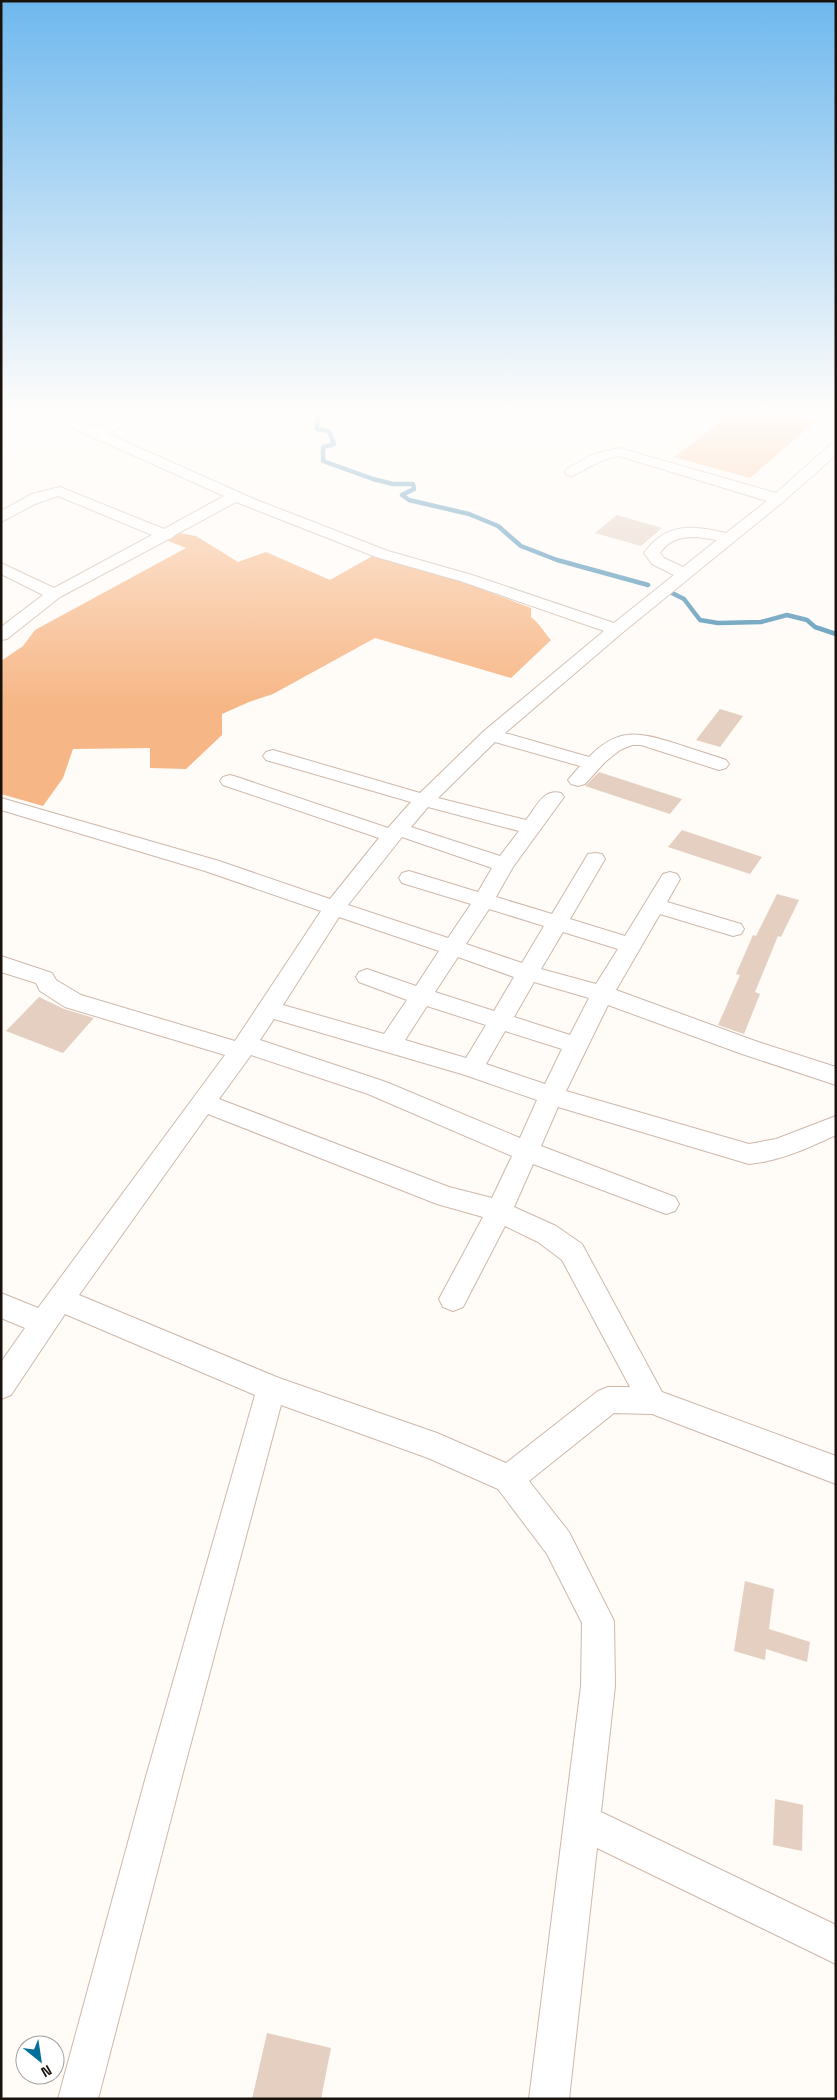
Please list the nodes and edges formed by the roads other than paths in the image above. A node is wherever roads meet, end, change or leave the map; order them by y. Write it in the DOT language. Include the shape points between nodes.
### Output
graph roads {
  1 [pos="108,512"];
  2 [pos="207,512"];
  3 [pos="276,512"];
  4 [pos="762,512"];
  5 [pos="166,535"];
  6 [pos="729,538"];
  7 [pos="1,568"];
  8 [pos="685,574"];
  9 [pos="54,594"];
  10 [pos="616,629"];
  11 [pos="1,635"];
  12 [pos="491,735"];
  13 [pos="273,756"];
  14 [pos="594,764"];
  15 [pos="720,764"];
  16 [pos="578,780"];
  17 [pos="230,781"];
  18 [pos="554,798"];
  19 [pos="424,800"];
  20 [pos="1,804"];
  21 [pos="532,828"];
  22 [pos="395,833"];
  23 [pos="595,858"];
  24 [pos="504,865"];
  25 [pos="409,878"];
  26 [pos="670,879"];
  27 [pos="484,900"];
  28 [pos="654,905"];
  29 [pos="334,908"];
  30 [pos="558,922"];
  31 [pos="733,929"];
  32 [pos="631,946"];
  33 [pos="454,948"];
  34 [pos="1,964"];
  35 [pos="528,973"];
  36 [pos="366,977"];
  37 [pos="602,994"];
  38 [pos="421,996"];
  39 [pos="269,1009"];
  40 [pos="500,1020"];
  41 [pos="390,1044"];
  42 [pos="576,1045"];
  43 [pos="244,1048"];
  44 [pos="472,1068"];
  45 [pos="836,1076"];
  46 [pos="551,1096"];
  47 [pos="205,1103"];
  48 [pos="836,1125"];
  49 [pos="526,1151"];
  50 [pos="666,1204"];
  51 [pos="499,1212"];
  52 [pos="453,1299"];
  53 [pos="1,1306"];
  54 [pos="52,1311"];
  55 [pos="1,1386"];
  56 [pos="271,1388"];
  57 [pos="652,1401"];
  58 [pos="836,1470"];
  59 [pos="509,1479"];
  60 [pos="582,1822"];
  61 [pos="836,1945"];
  62 [pos="78,2099"];
  63 [pos="549,2099"];
  1 -- 5 [label="street"];
  2 -- 5 [label="street"];
  3 -- 10 [label="street" via="382,554 466,578"];
  4 -- 6 [label="street"];
  5 -- 9 [label="street"];
  6 -- 8 [label="street"];
  6 -- 8 [label="street" via="684,532 672,534 656,546 652,553 658,561"];
  7 -- 9 [label="street"];
  8 -- 10 [label="street"];
  9 -- 11 [label="street"];
  10 -- 12 [label="street"];
  12 -- 14 [label="street"];
  12 -- 19 [label="street"];
  13 -- 19 [label="street"];
  14 -- 15 [label="street" via="611,746 631,738"];
  14 -- 16 [label="street"];
  17 -- 22 [label="street"];
  18 -- 21 [label="street"];
  19 -- 21 [label="street"];
  19 -- 22 [label="street"];
  20 -- 29 [label="street" via="212,866"];
  21 -- 24 [label="street"];
  22 -- 24 [label="street"];
  22 -- 29 [label="street"];
  23 -- 30 [label="street"];
  24 -- 27 [label="street"];
  25 -- 27 [label="street"];
  26 -- 28 [label="street"];
  27 -- 30 [label="street"];
  27 -- 33 [label="street"];
  28 -- 31 [label="street"];
  28 -- 32 [label="street"];
  29 -- 33 [label="street"];
  29 -- 39 [label="street"];
  30 -- 32 [label="street"];
  30 -- 35 [label="street"];
  32 -- 37 [label="street"];
  33 -- 35 [label="street"];
  33 -- 38 [label="street"];
  34 -- 43 [label="street" via="44,978 48,986 73,1001"];
  35 -- 37 [label="street"];
  35 -- 40 [label="street"];
  36 -- 38 [label="street"];
  37 -- 42 [label="street"];
  37 -- 45 [label="street"];
  38 -- 40 [label="street"];
  38 -- 41 [label="street"];
  39 -- 41 [label="street"];
  39 -- 43 [label="street"];
  40 -- 42 [label="street"];
  40 -- 44 [label="street"];
  41 -- 44 [label="street"];
  42 -- 46 [label="street"];
  43 -- 47 [label="street"];
  43 -- 49 [label="street" via="376,1088"];
  44 -- 46 [label="street"];
  46 -- 48 [label="street" via="749,1154 761,1154"];
  46 -- 49 [label="street"];
  47 -- 51 [label="street" via="446,1197"];
  47 -- 54 [label="street"];
  49 -- 50 [label="street"];
  49 -- 51 [label="street"];
  51 -- 52 [label="street"];
  51 -- 57 [label="street" via="547,1234 572,1252"];
  53 -- 54 [label="street"];
  54 -- 55 [label="street"];
  54 -- 56 [label="street"];
  56 -- 59 [label="street" via="438,1447"];
  56 -- 62 [label="street"];
  57 -- 58 [label="street"];
  57 -- 59 [label="street" via="608,1400"];
  59 -- 60 [label="street" via="558,1543 598,1621 598,1686"];
  60 -- 61 [label="street"];
  60 -- 63 [label="street"];
}
